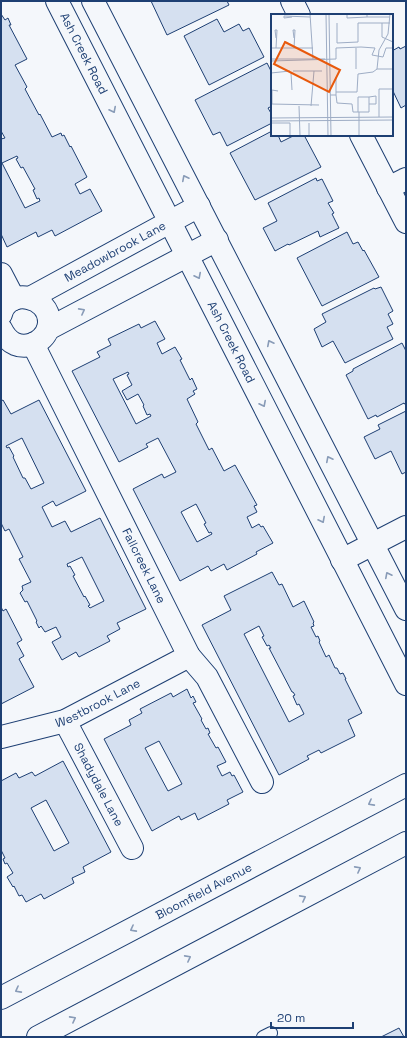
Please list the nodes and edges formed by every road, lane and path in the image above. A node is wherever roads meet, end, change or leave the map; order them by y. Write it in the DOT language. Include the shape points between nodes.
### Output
graph roads {
  1 [pos="57,1"];
  2 [pos="93,1"];
  3 [pos="292,1"];
  4 [pos="298,14"];
  5 [pos="362,136"];
  6 [pos="397,183"];
  7 [pos="199,206"];
  8 [pos="170,221"];
  9 [pos="406,222"];
  10 [pos="217,240"];
  11 [pos="187,255"];
  12 [pos="1,274"];
  13 [pos="8,317"];
  14 [pos="40,337"];
  15 [pos="406,527"];
  16 [pos="373,544"];
  17 [pos="342,560"];
  18 [pos="406,609"];
  19 [pos="189,656"];
  20 [pos="406,684"];
  21 [pos="65,721"];
  22 [pos="1,737"];
  23 [pos="262,782"];
  24 [pos="406,785"];
  25 [pos="406,843"];
  26 [pos="132,848"];
  27 [pos="1,998"];
  28 [pos="38,1037"];
  1 -- 8 [label="street, Ash Creek Road, one-way"];
  7 -- 2 [label="street, one-way"];
  3 -- 4 [label="street"];
  5 -- 6 [label="street"];
  6 -- 9 [label="street"];
  7 -- 8 [label="street, Meadowbrook Lane"];
  7 -- 10 [label="street"];
  8 -- 11 [label="street, Ash Creek Road"];
  8 -- 13 [label="street, Meadowbrook Lane"];
  10 -- 11 [label="street"];
  16 -- 10 [label="street, one-way"];
  14 -- 11 [label="street, one-way"];
  11 -- 17 [label="street, Ash Creek Road, one-way"];
  12 -- 13 [label="street"];
  13 -- 14 [label="street" via="3,334 8,340 23,346"];
  13 -- 14 [label="street" via="38,301 44,307 49,322"];
  14 -- 19 [label="street, Fallcreek Lane"];
  15 -- 16 [label="street"];
  16 -- 17 [label="street"];
  18 -- 16 [label="street, one-way"];
  17 -- 20 [label="street, Ash Creek Road"];
  19 -- 21 [label="street, Westbrook Lane"];
  19 -- 23 [label="street, Fallcreek Lane" via="207,677"];
  21 -- 22 [label="street, Westbrook Lane"];
  21 -- 26 [label="street, Shadydale Lane"];
  24 -- 27 [label="street, Bloomfield Avenue, one-way"];
  28 -- 25 [label="street, one-way"];
}
